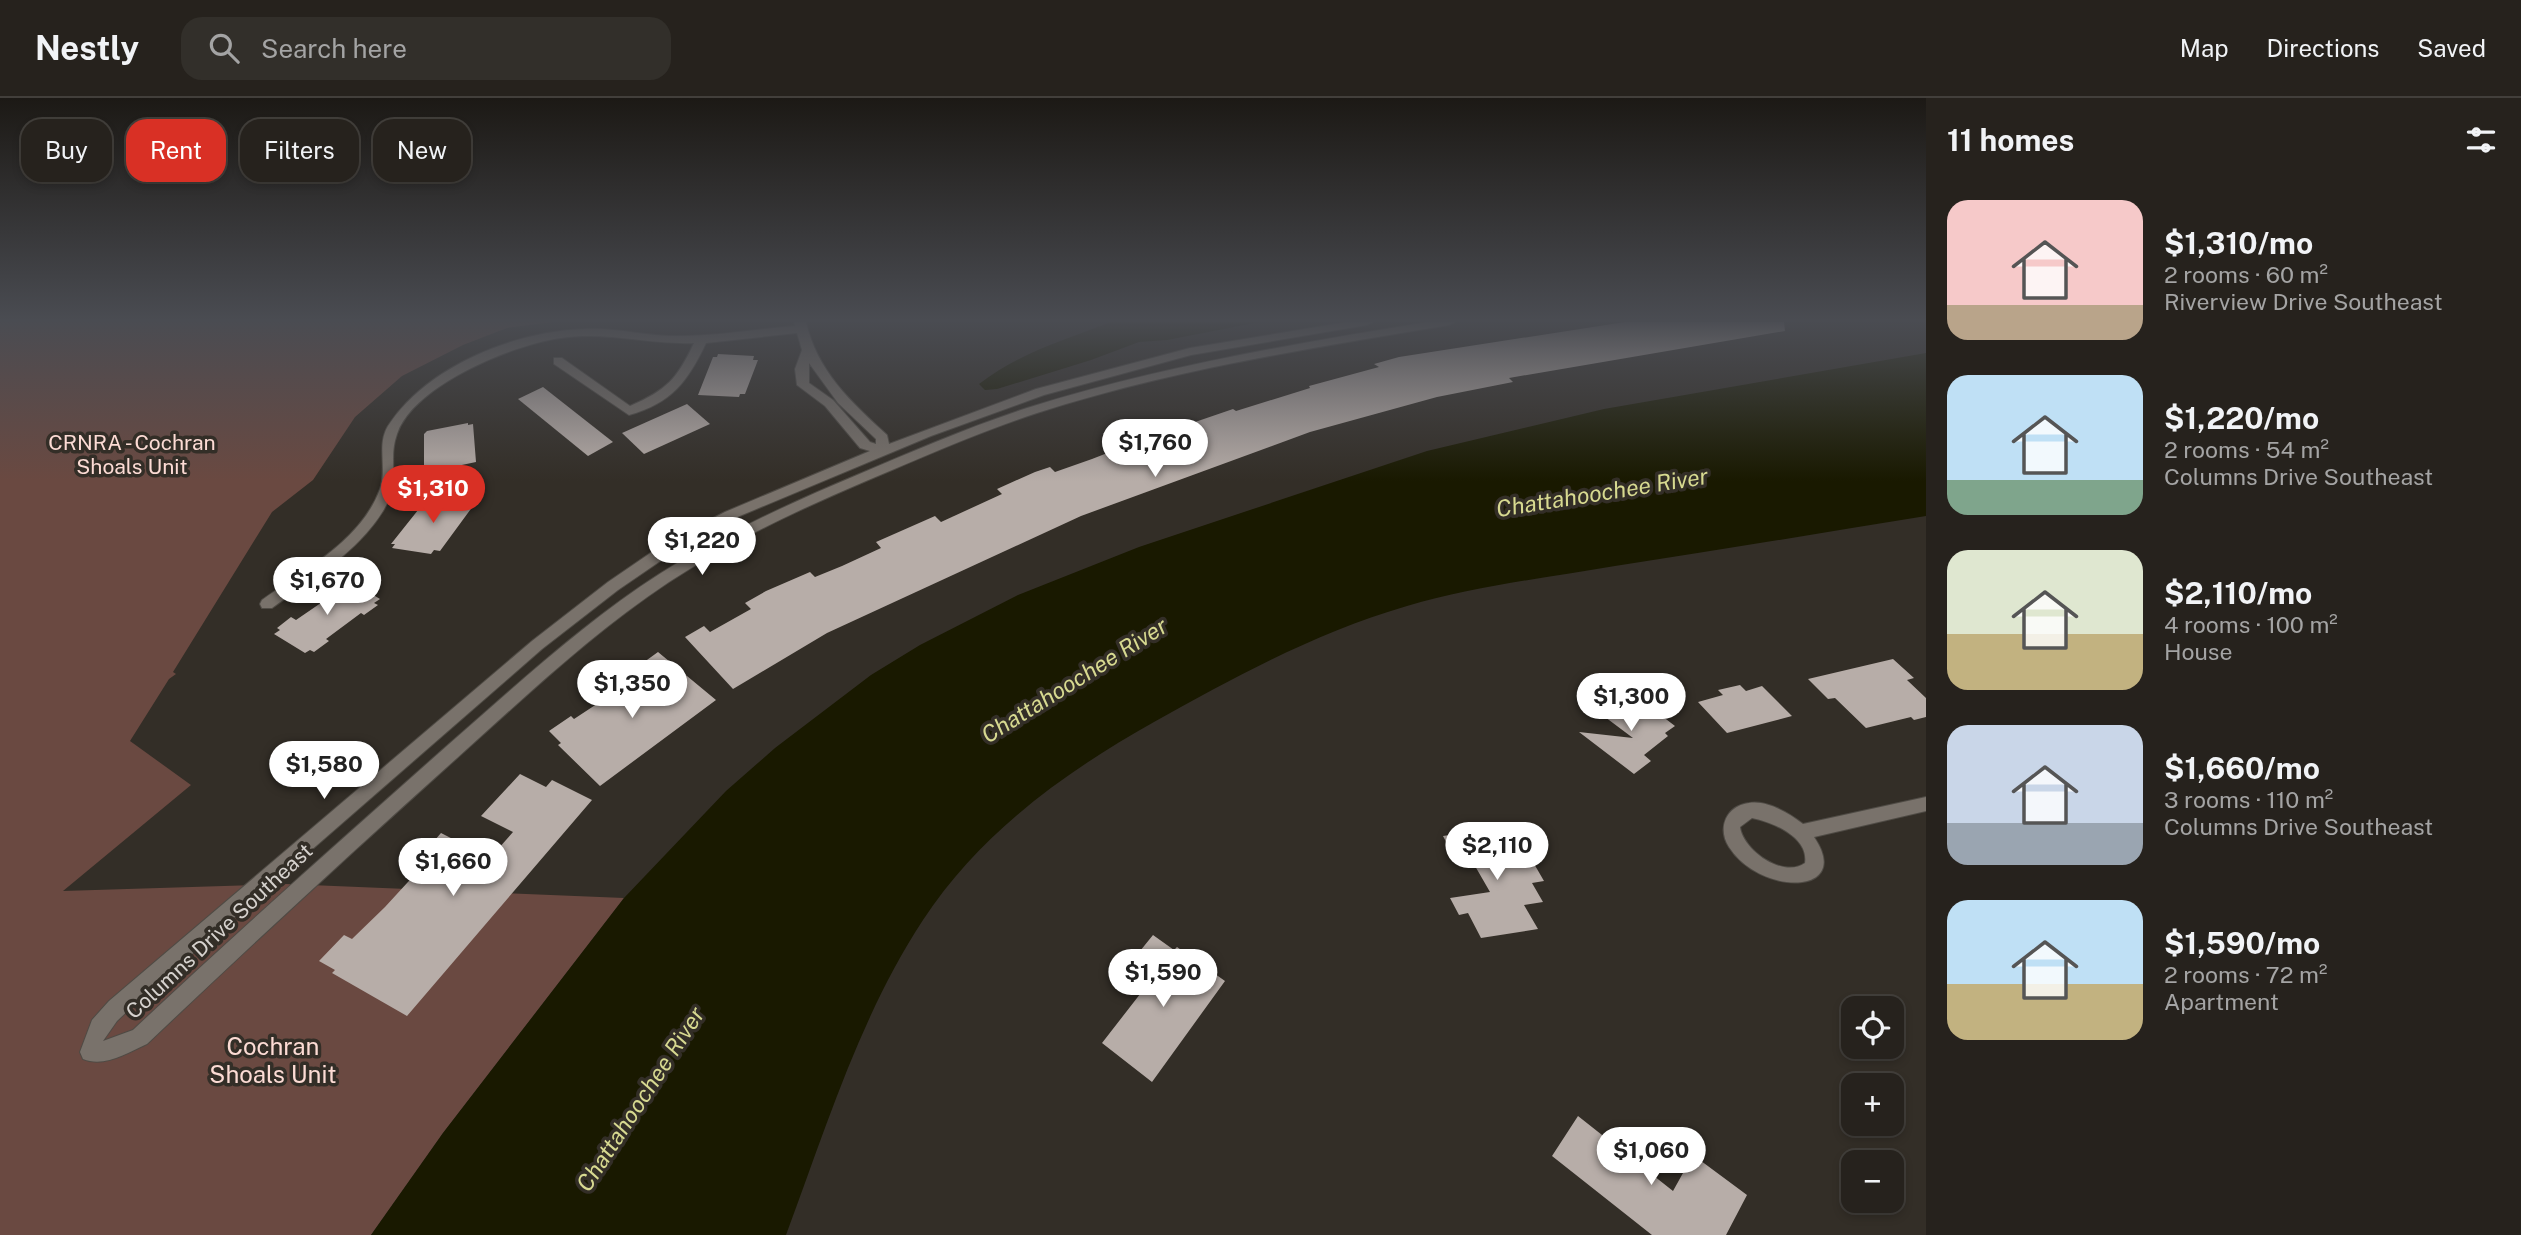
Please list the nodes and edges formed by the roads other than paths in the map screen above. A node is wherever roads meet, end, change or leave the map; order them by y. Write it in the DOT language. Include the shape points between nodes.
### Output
graph roads {
  1 [pos="454,375"];
  2 [pos="578,375"];
  3 [pos="683,375"];
  4 [pos="801,375"];
  5 [pos="824,375"];
  6 [pos="1098,375"];
  7 [pos="1163,375"];
  8 [pos="883,451"];
  9 [pos="896,464"];
  10 [pos="267,604"];
  11 [pos="1926,804"];
  12 [pos="1802,832"];
  1 -- 10 [label="street" via="421,396 392,428 389,481 379,510 355,540"];
  2 -- 3 [label="street" via="629,411 668,394"];
  4 -- 8 [label="street" via="803,385 830,403 866,446"];
  5 -- 8 [label="street" via="882,438"];
  6 -- 8 [label="street, Columns Drive Southeast" via="1002,405"];
  7 -- 9 [label="street, Columns Drive Southeast" via="1016,416"];
  8 -- 9 [label="street"];
  8 -- 9 [label="street, Columns Drive Southeast" via="730,515 670,547 613,586 537,645 130,995 105,1018 93,1036 90,1052 108,1051 140,1037 299,886 534,679 642,593 768,520"];
  11 -- 12 [label="street"];
  12 -- 12 [label="street" via="1763,811 1740,813 1731,829 1733,840 1750,860 1790,876 1810,870 1815,862 1815,852"];
}
